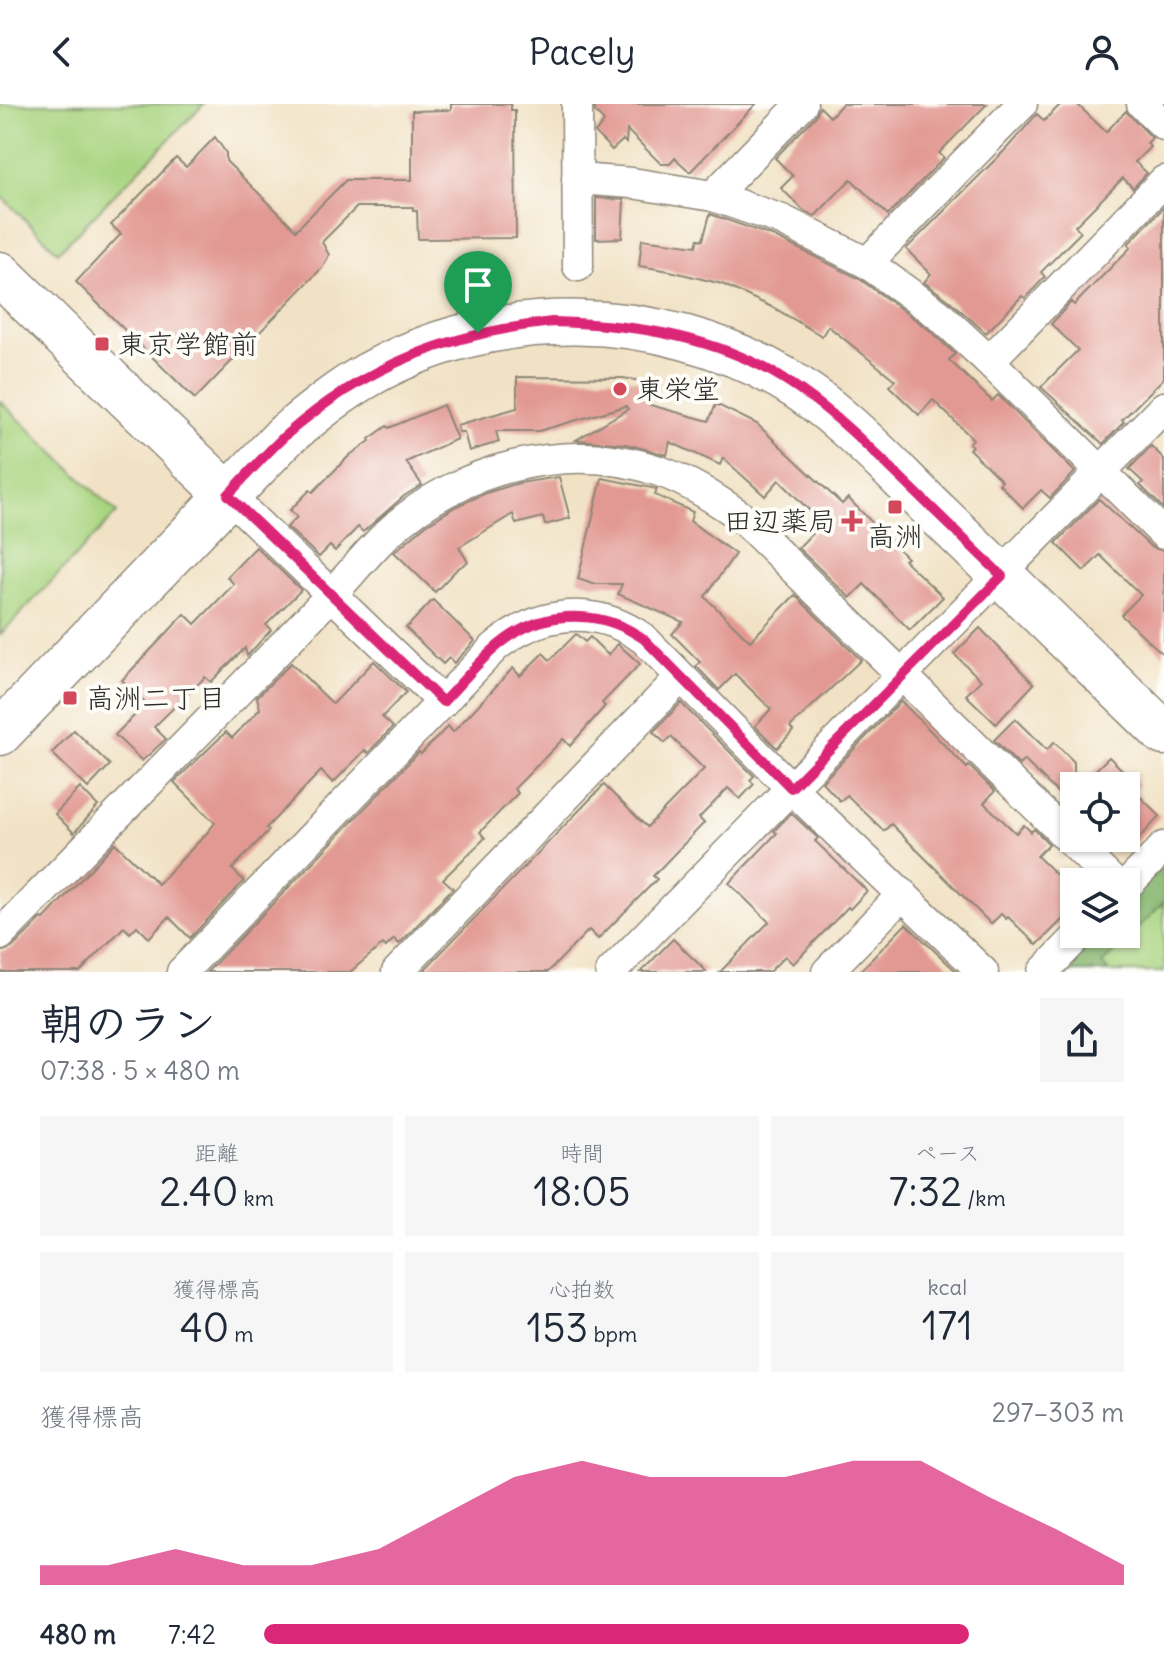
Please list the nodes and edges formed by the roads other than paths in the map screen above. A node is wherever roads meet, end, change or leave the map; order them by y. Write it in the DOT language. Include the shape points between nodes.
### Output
graph roads {
  1 [pos="577,104"];
  2 [pos="802,104"];
  3 [pos="1022,104"];
  4 [pos="1142,104"];
  5 [pos="1164,125"];
  6 [pos="577,179"];
  7 [pos="1164,181"];
  8 [pos="713,196"];
  9 [pos="867,263"];
  10 [pos="578,266"];
  11 [pos="0,274"];
  12 [pos="989,361"];
  13 [pos="1164,407"];
  14 [pos="1100,473"];
  15 [pos="228,495"];
  16 [pos="1164,534"];
  17 [pos="1002,576"];
  18 [pos="330,596"];
  19 [pos="901,676"];
  20 [pos="681,677"];
  21 [pos="443,702"];
  22 [pos="0,733"];
  23 [pos="1164,733"];
  24 [pos="791,788"];
  25 [pos="1164,847"];
  26 [pos="1099,868"];
  27 [pos="1140,872"];
  28 [pos="903,894"];
  29 [pos="0,935"];
  30 [pos="1066,948"];
  31 [pos="182,972"];
  32 [pos="397,972"];
  33 [pos="611,972"];
  34 [pos="827,972"];
  35 [pos="983,972"];
  36 [pos="1043,972"];
  1 -- 6 [label="street"];
  2 -- 8 [label="street"];
  3 -- 9 [label="street"];
  4 -- 5 [label="street"];
  6 -- 8 [label="street"];
  6 -- 10 [label="street"];
  7 -- 12 [label="street"];
  8 -- 9 [label="street" via="782,220"];
  9 -- 12 [label="street" via="938,314"];
  11 -- 15 [label="street"];
  12 -- 14 [label="street"];
  13 -- 14 [label="street"];
  14 -- 16 [label="street"];
  14 -- 17 [label="street"];
  15 -- 17 [label="street" via="286,435 332,398 403,358 513,326 630,326 731,353 787,381 875,453"];
  15 -- 18 [label="street"];
  15 -- 22 [label="street"];
  17 -- 19 [label="street"];
  17 -- 23 [label="street"];
  18 -- 19 [label="street" via="388,533 465,482 532,462 634,465 682,481 739,515"];
  18 -- 21 [label="street"];
  18 -- 29 [label="street"];
  19 -- 24 [label="street"];
  19 -- 26 [label="street"];
  20 -- 21 [label="street" via="628,627 559,616 517,629"];
  20 -- 24 [label="street"];
  20 -- 32 [label="street"];
  21 -- 31 [label="street"];
  24 -- 28 [label="street"];
  24 -- 33 [label="street"];
  25 -- 27 [label="street"];
  28 -- 34 [label="street"];
  28 -- 35 [label="street"];
  30 -- 36 [label="street"];
}
